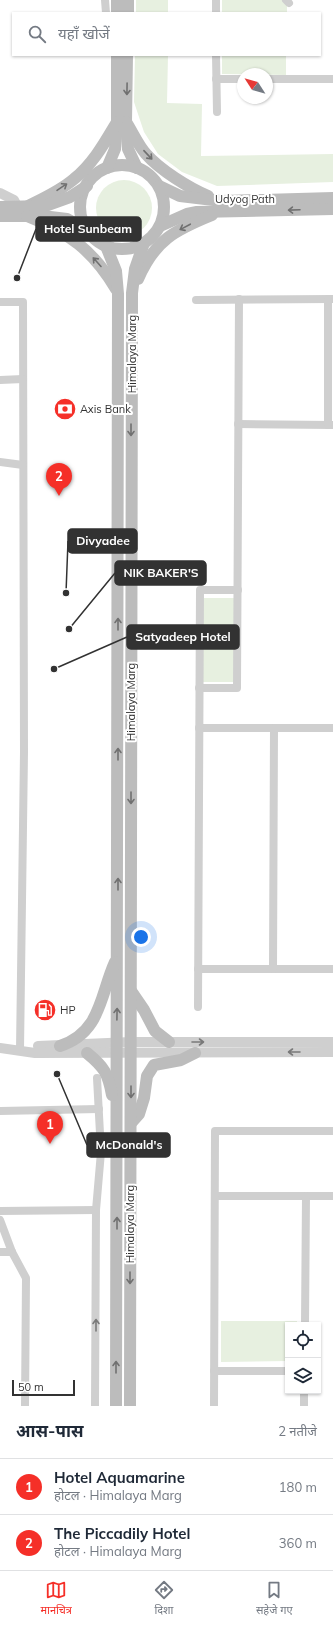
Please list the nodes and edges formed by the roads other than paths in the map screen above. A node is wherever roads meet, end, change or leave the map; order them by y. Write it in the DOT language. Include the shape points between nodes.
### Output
graph roads {
  1 [pos="105,0"];
  2 [pos="117,0"];
  3 [pos="128,0"];
  4 [pos="216,0"];
  5 [pos="106,12"];
  6 [pos="117,12"];
  7 [pos="128,12"];
  8 [pos="216,12"];
  9 [pos="119,56"];
  10 [pos="216,56"];
  11 [pos="216,79"];
  12 [pos="237,79"];
  13 [pos="273,79"];
  14 [pos="333,79"];
  15 [pos="217,112"];
  16 [pos="122,122"];
  17 [pos="107,168"];
  18 [pos="137,168"];
  19 [pos="87,186"];
  20 [pos="159,186"];
  21 [pos="0,193"];
  22 [pos="333,198"];
  23 [pos="221,206"];
  24 [pos="0,207"];
  25 [pos="333,209"];
  26 [pos="24,210"];
  27 [pos="0,216"];
  28 [pos="160,226"];
  29 [pos="87,230"];
  30 [pos="144,243"];
  31 [pos="106,246"];
  32 [pos="132,293"];
  33 [pos="118,294"];
  34 [pos="239,299"];
  35 [pos="196,300"];
  36 [pos="331,300"];
  37 [pos="0,302"];
  38 [pos="23,379"];
  39 [pos="0,380"];
  40 [pos="238,424"];
  41 [pos="330,425"];
  42 [pos="0,462"];
  43 [pos="23,465"];
  44 [pos="238,590"];
  45 [pos="199,688"];
  46 [pos="199,728"];
  47 [pos="274,728"];
  48 [pos="333,728"];
  49 [pos="118,956"];
  50 [pos="198,969"];
  51 [pos="273,969"];
  52 [pos="333,969"];
  53 [pos="131,991"];
  54 [pos="198,1007"];
  55 [pos="169,1042"];
  56 [pos="333,1042"];
  57 [pos="60,1046"];
  58 [pos="0,1048"];
  59 [pos="117,1048"];
  60 [pos="131,1048"];
  61 [pos="20,1050"];
  62 [pos="333,1052"];
  63 [pos="87,1053"];
  64 [pos="195,1053"];
  65 [pos="97,1078"];
  66 [pos="99,1109"];
  67 [pos="0,1111"];
  68 [pos="117,1114"];
  69 [pos="131,1124"];
  70 [pos="333,1131"];
  71 [pos="101,1146"];
  72 [pos="117,1147"];
  73 [pos="215,1196"];
  74 [pos="306,1196"];
  75 [pos="333,1196"];
  76 [pos="96,1210"];
  77 [pos="0,1211"];
  78 [pos="0,1220"];
  79 [pos="0,1252"];
  80 [pos="12,1252"];
  81 [pos="305,1322"];
  82 [pos="214,1371"];
  83 [pos="285,1371"];
  84 [pos="304,1394"];
  85 [pos="25,1406"];
  86 [pos="95,1406"];
  87 [pos="116,1406"];
  88 [pos="130,1406"];
  89 [pos="214,1406"];
  90 [pos="304,1406"];
  1 -- 5 [label="street"];
  2 -- 6 [label="main road"];
  3 -- 7 [label="main road"];
  4 -- 8 [label="street"];
  9 -- 16 [label="main road"];
  10 -- 11 [label="street"];
  11 -- 12 [label="street"];
  11 -- 15 [label="street"];
  13 -- 14 [label="street"];
  16 -- 17 [label="main road"];
  16 -- 18 [label="main road" via="128,149"];
  16 -- 23 [label="main road, one-way" via="146,154 193,190"];
  26 -- 16 [label="main road, one-way" via="74,179 98,154"];
  17 -- 18 [label="main road"];
  17 -- 19 [label="main road" via="97,174"];
  18 -- 20 [label="main road" via="147,173"];
  19 -- 26 [label="main road" via="70,197"];
  19 -- 29 [label="main road" via="81,202 81,214"];
  20 -- 23 [label="main road, Udyog Path" via="180,196"];
  20 -- 28 [label="main road" via="164,200"];
  21 -- 26 [label="street" via="14,200"];
  22 -- 23 [label="main road, Udyog Path"];
  25 -- 23 [label="main road, Udyog Path, one-way"];
  23 -- 28 [label="main road, Udyog Path" via="187,214"];
  23 -- 32 [label="main road, one-way" via="172,234 154,249"];
  24 -- 26 [label="main road"];
  26 -- 27 [label="main road"];
  26 -- 29 [label="main road" via="42,216 67,219"];
  33 -- 26 [label="main road, one-way" via="106,272 87,251 69,236"];
  28 -- 30 [label="main road"];
  29 -- 31 [label="main road"];
  30 -- 31 [label="main road" via="133,248"];
  30 -- 32 [label="main road, Himalaya Marg" via="135,269"];
  31 -- 33 [label="main road, Himalaya Marg" via="116,271"];
  32 -- 53 [label="main road, Himalaya Marg, one-way"];
  49 -- 33 [label="main road, Himalaya Marg, one-way"];
  34 -- 35 [label="street"];
  34 -- 36 [label="street"];
  34 -- 40 [label="street"];
  36 -- 41 [label="street"];
  37 -- 38 [label="street" via="23,302"];
  38 -- 39 [label="street"];
  38 -- 43 [label="street"];
  40 -- 41 [label="street"];
  40 -- 44 [label="street"];
  42 -- 43 [label="street"];
  43 -- 61 [label="street" via="24,752"];
  44 -- 45 [label="street" via="200,590"];
  44 -- 45 [label="street" via="237,688"];
  45 -- 46 [label="street"];
  46 -- 47 [label="street"];
  46 -- 50 [label="street"];
  47 -- 48 [label="street"];
  47 -- 51 [label="street"];
  49 -- 57 [label="main road" via="93,1021 78,1039"];
  59 -- 49 [label="main road, Himalaya Marg, one-way"];
  50 -- 51 [label="street"];
  50 -- 54 [label="street"];
  51 -- 52 [label="street"];
  53 -- 55 [label="main road" via="155,1030"];
  53 -- 60 [label="main road, Himalaya Marg"];
  55 -- 56 [label="street, one-way"];
  55 -- 60 [label="street"];
  57 -- 59 [label="street"];
  57 -- 61 [label="street" via="36,1046"];
  58 -- 61 [label="street"];
  59 -- 60 [label="street"];
  59 -- 63 [label="street"];
  59 -- 68 [label="main road, Himalaya Marg"];
  60 -- 64 [label="street"];
  60 -- 69 [label="main road, Himalaya Marg, one-way"];
  61 -- 63 [label="street" via="35,1053"];
  62 -- 64 [label="street, one-way"];
  63 -- 68 [label="main road" via="107,1074"];
  64 -- 69 [label="main road" via="181,1060 154,1065 147,1076 139,1114"];
  65 -- 66 [label="street"];
  66 -- 67 [label="street"];
  66 -- 71 [label="street"];
  68 -- 72 [label="main road, Himalaya Marg"];
  69 -- 88 [label="main road, Himalaya Marg, one-way"];
  70 -- 73 [label="street" via="215,1131"];
  71 -- 72 [label="street"];
  71 -- 76 [label="street"];
  87 -- 72 [label="main road, Himalaya Marg, one-way"];
  73 -- 74 [label="street"];
  73 -- 82 [label="street"];
  74 -- 75 [label="street"];
  74 -- 81 [label="street"];
  76 -- 77 [label="street"];
  86 -- 76 [label="street, one-way"];
  78 -- 80 [label="street"];
  79 -- 80 [label="street"];
  80 -- 85 [label="street" via="26,1278"];
  82 -- 83 [label="street"];
  82 -- 89 [label="street"];
  84 -- 90 [label="street"];
}
